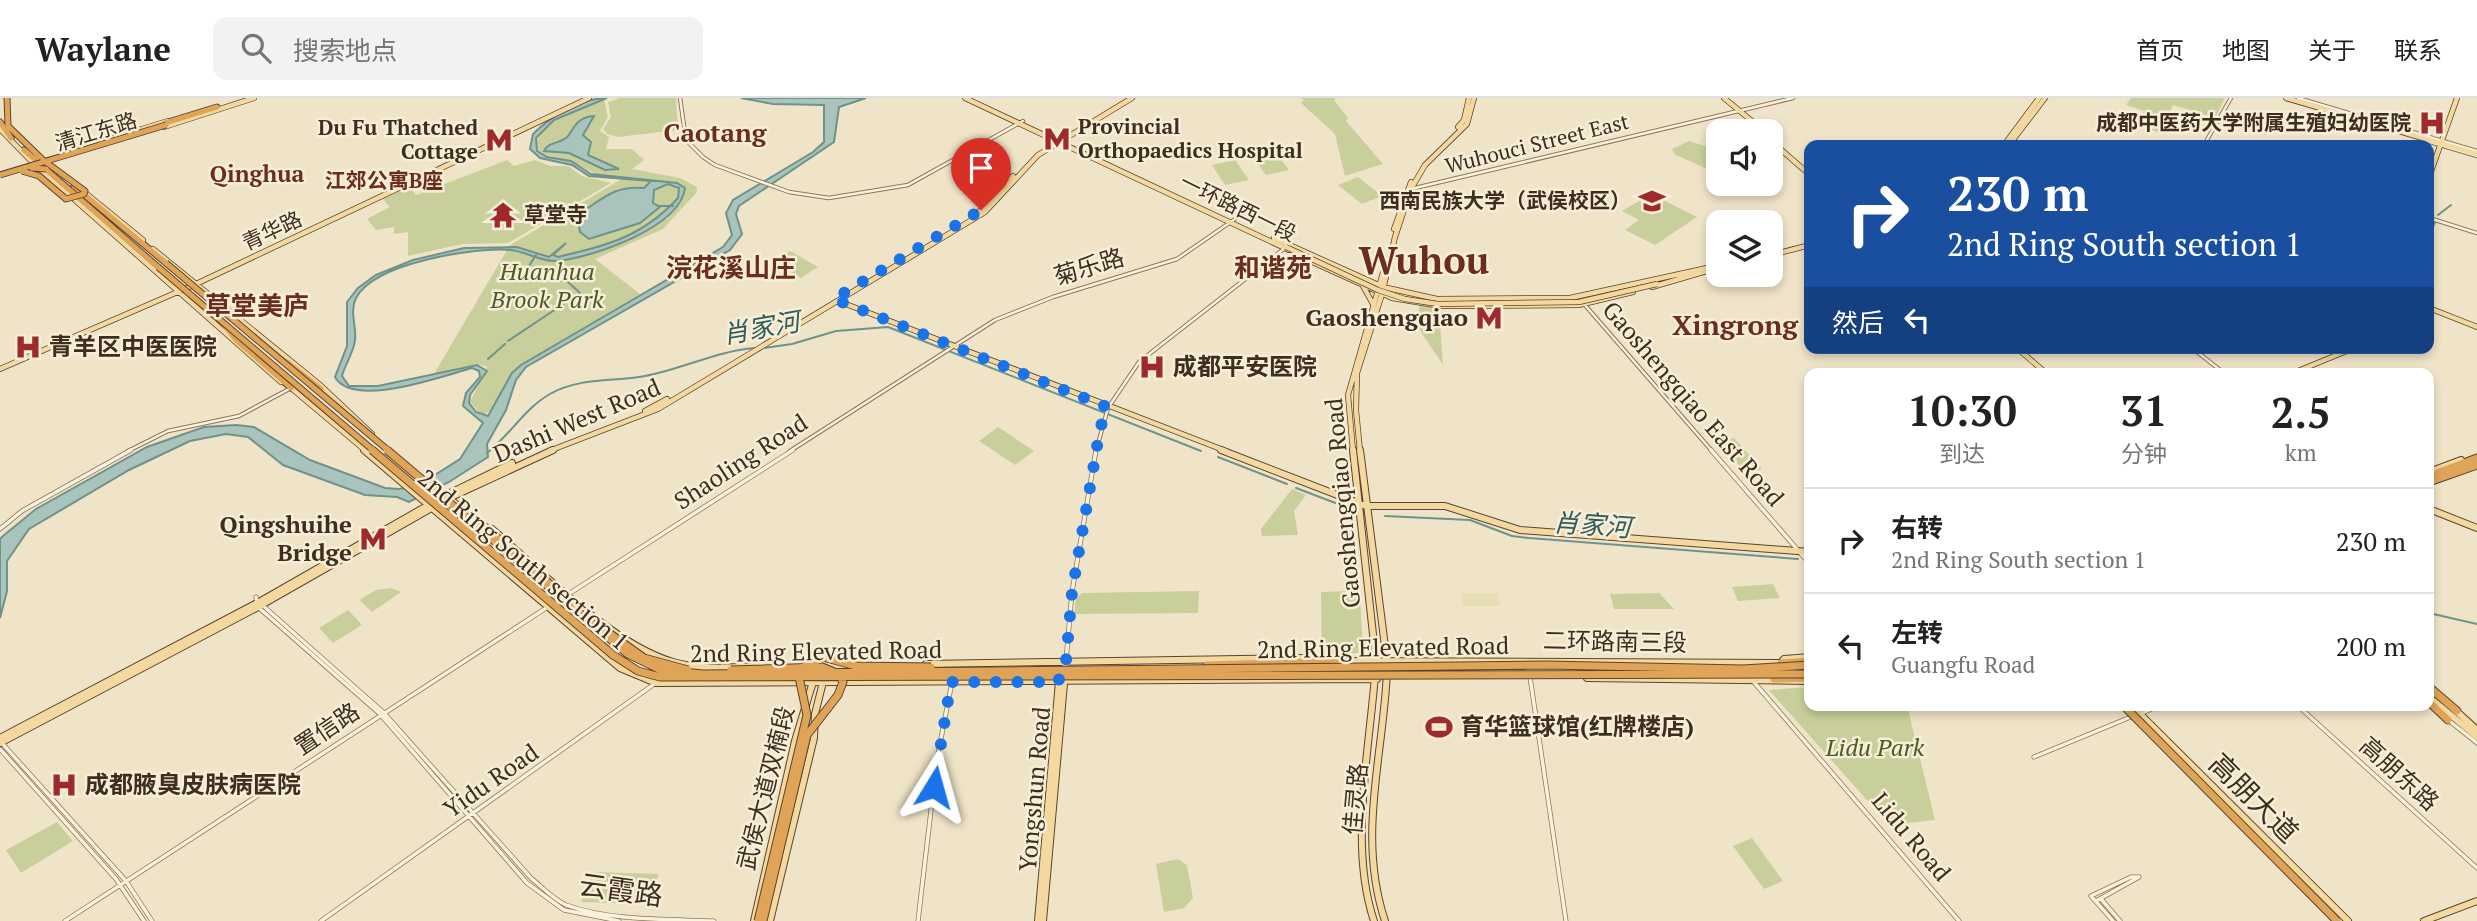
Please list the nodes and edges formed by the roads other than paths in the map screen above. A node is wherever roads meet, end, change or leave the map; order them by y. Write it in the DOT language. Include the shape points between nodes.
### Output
graph roads {
  1 [pos="245,98"];
  2 [pos="257,98"];
  3 [pos="587,98"];
  4 [pos="680,98"];
  5 [pos="965,98"];
  6 [pos="972,98"];
  7 [pos="1130,98"];
  8 [pos="1471,98"];
  9 [pos="1722,98"];
  10 [pos="1793,98"];
  11 [pos="2039,98"];
  12 [pos="2045,98"];
  13 [pos="2231,98"];
  14 [pos="2280,98"];
  15 [pos="2287,98"];
  16 [pos="2292,98"];
  17 [pos="2298,98"];
  18 [pos="2457,98"];
  19 [pos="9,100"];
  20 [pos="232,103"];
  21 [pos="216,109"];
  22 [pos="1738,111"];
  23 [pos="1748,119"];
  24 [pos="0,122"];
  25 [pos="1021,122"];
  26 [pos="0,129"];
  27 [pos="2016,133"];
  28 [pos="1060,140"];
  29 [pos="2009,140"];
  30 [pos="2012,140"];
  31 [pos="2207,140"];
  32 [pos="2430,140"];
  33 [pos="2431,140"];
  34 [pos="2431,140"];
  35 [pos="2431,140"];
  36 [pos="2434,141"];
  37 [pos="2434,141"];
  38 [pos="2434,141"];
  39 [pos="2434,141"];
  40 [pos="2441,143"];
  41 [pos="1783,149"];
  42 [pos="2477,154"];
  43 [pos="2434,163"];
  44 [pos="46,164"];
  45 [pos="35,165"];
  46 [pos="1803,166"];
  47 [pos="1,175"];
  48 [pos="1411,189"];
  49 [pos="1233,220"];
  50 [pos="2434,220"];
  51 [pos="2477,233"];
  52 [pos="1275,240"];
  53 [pos="1804,245"];
  54 [pos="1287,247"];
  55 [pos="1783,250"];
  56 [pos="1706,269"];
  57 [pos="1706,270"];
  58 [pos="1706,270"];
  59 [pos="1383,272"];
  60 [pos="1369,281"];
  61 [pos="195,283"];
  62 [pos="1363,286"];
  63 [pos="1381,288"];
  64 [pos="178,291"];
  65 [pos="1578,297"];
  66 [pos="1398,299"];
  67 [pos="836,300"];
  68 [pos="1376,304"];
  69 [pos="1584,304"];
  70 [pos="2434,310"];
  71 [pos="230,318"];
  72 [pos="220,320"];
  73 [pos="2477,327"];
  74 [pos="950,348"];
  75 [pos="2027,354"];
  76 [pos="2200,354"];
  77 [pos="2339,354"];
  78 [pos="0,368"];
  79 [pos="2043,368"];
  80 [pos="2218,368"];
  81 [pos="2305,368"];
  82 [pos="291,388"];
  83 [pos="321,389"];
  84 [pos="1107,409"];
  85 [pos="2477,457"];
  86 [pos="2477,465"];
  87 [pos="2434,472"];
  88 [pos="423,477"];
  89 [pos="2434,480"];
  90 [pos="405,486"];
  91 [pos="439,490"];
  92 [pos="447,497"];
  93 [pos="1357,504"];
  94 [pos="430,506"];
  95 [pos="1366,506"];
  96 [pos="2434,512"];
  97 [pos="467,513"];
  98 [pos="0,529"];
  99 [pos="2477,530"];
  100 [pos="1797,551"];
  101 [pos="1804,552"];
  102 [pos="1804,559"];
  103 [pos="570,593"];
  104 [pos="258,603"];
  105 [pos="547,606"];
  106 [pos="583,615"];
  107 [pos="1376,659"];
  108 [pos="1387,659"];
  109 [pos="1066,661"];
  110 [pos="1335,661"];
  111 [pos="1804,661"];
  112 [pos="675,662"];
  113 [pos="1804,662"];
  114 [pos="1781,663"];
  115 [pos="829,665"];
  116 [pos="818,666"];
  117 [pos="992,669"];
  118 [pos="1112,671"];
  119 [pos="1530,677"];
  120 [pos="1387,678"];
  121 [pos="1804,678"];
  122 [pos="1804,678"];
  123 [pos="1375,679"];
  124 [pos="1774,679"];
  125 [pos="1753,681"];
  126 [pos="951,682"];
  127 [pos="1061,682"];
  128 [pos="656,683"];
  129 [pos="812,683"];
  130 [pos="823,683"];
  131 [pos="2434,691"];
  132 [pos="2434,701"];
  133 [pos="2434,708"];
  134 [pos="2133,711"];
  135 [pos="2134,711"];
  136 [pos="2146,711"];
  137 [pos="2304,711"];
  138 [pos="2457,711"];
  139 [pos="382,713"];
  140 [pos="2138,714"];
  141 [pos="2448,720"];
  142 [pos="2477,730"];
  143 [pos="2477,740"];
  144 [pos="0,743"];
  145 [pos="2034,757"];
  146 [pos="473,816"];
  147 [pos="2477,869"];
  148 [pos="126,881"];
  149 [pos="120,885"];
  150 [pos="2096,898"];
  151 [pos="2477,901"];
  152 [pos="65,921"];
  153 [pos="144,921"];
  154 [pos="152,921"];
  155 [pos="321,921"];
  156 [pos="619,921"];
  157 [pos="714,921"];
  158 [pos="758,921"];
  159 [pos="769,921"];
  160 [pos="918,921"];
  161 [pos="1040,921"];
  162 [pos="1374,921"];
  163 [pos="1385,921"];
  164 [pos="1566,921"];
  165 [pos="1959,921"];
  166 [pos="2113,921"];
  167 [pos="2120,921"];
  168 [pos="2339,921"];
  169 [pos="2348,921"];
  170 [pos="2424,921"];
  1 -- 20 [label="main road, 清江东路"];
  2 -- 20 [label="main road, 清江东路"];
  3 -- 61 [label="main road, 青华路"];
  4 -- 25 [label="street" via="681,124 691,148 715,165 803,195 829,198 908,186"];
  5 -- 25 [label="main road, 一环路西一段"];
  6 -- 25 [label="main road, 一环路西一段"];
  7 -- 28 [label="main road, Dashi West Road"];
  8 -- 48 [label="main road" via="1467,124 1425,165"];
  8 -- 59 [label="main road, Gaoshengqiao Road" via="1462,123 1414,175"];
  9 -- 22 [label="main road"];
  10 -- 22 [label="street, Wuhouci Street East"];
  11 -- 27 [label="main road"];
  12 -- 27 [label="main road"];
  13 -- 31 [label="street"];
  14 -- 32 [label="street"];
  15 -- 33 [label="main road"];
  16 -- 34 [label="main road"];
  17 -- 35 [label="street"];
  18 -- 40 [label="main road"];
  19 -- 44 [label="highway, 2nd Ring Elevated Road" via="6,119 12,133"];
  20 -- 21 [label="main road, 清江东路"];
  21 -- 44 [label="main road, 清江东路"];
  21 -- 47 [label="highway, bridge"];
  22 -- 23 [label="main road"];
  22 -- 48 [label="street, Wuhouci Street East"];
  24 -- 44 [label="highway, 2nd Ring Elevated Road" via="12,138"];
  25 -- 28 [label="main road, 一环路西一段"];
  26 -- 45 [label="main road"];
  27 -- 29 [label="main road"];
  27 -- 30 [label="main road"];
  28 -- 49 [label="main road, 一环路西一段"];
  28 -- 67 [label="main road, Dashi West Road" via="1034,158 985,212"];
  36 -- 40 [label="street"];
  37 -- 40 [label="main road"];
  38 -- 40 [label="main road"];
  39 -- 40 [label="street"];
  40 -- 42 [label="main road"];
  40 -- 43 [label="main road"];
  41 -- 46 [label="main road"];
  44 -- 45 [label="main road, 清江东路"];
  44 -- 47 [label="highway, bridge"];
  44 -- 47 [label="highway, bridge" via="84,195 66,199 32,172"];
  44 -- 61 [label="main road, 2nd Ring South section 1"];
  44 -- 71 [label="highway, 2nd Ring Elevated Road, bridge"];
  44 -- 72 [label="highway, 2nd Ring Elevated Road, bridge"];
  45 -- 47 [label="main road, 清江东路"];
  45 -- 64 [label="main road"];
  48 -- 63 [label="main road"];
  49 -- 52 [label="main road, 一环路西一段"];
  49 -- 74 [label="street, 菊乐路" via="1177,258 1018,309"];
  50 -- 51 [label="street"];
  52 -- 54 [label="main road, 一环路西一段"];
  52 -- 60 [label="main road, 一环路西一段"];
  53 -- 55 [label="main road"];
  54 -- 57 [label="main road, bridge" via="1378,290 1438,304 1579,302"];
  54 -- 62 [label="main road, 一环路西一段"];
  54 -- 84 [label="street" via="1136,365"];
  56 -- 65 [label="main road"];
  58 -- 69 [label="main road"];
  59 -- 60 [label="main road" via="1378,280"];
  59 -- 63 [label="main road, Gaoshengqiao Road"];
  60 -- 63 [label="main road, 一环路西一段"];
  61 -- 64 [label="main road, 青华路"];
  61 -- 83 [label="main road, 2nd Ring South section 1"];
  62 -- 63 [label="main road, 一环路西一段"];
  62 -- 68 [label="main road"];
  63 -- 65 [label="main road" via="1447,300"];
  63 -- 66 [label="main road"];
  63 -- 68 [label="main road, Gaoshengqiao Road"];
  64 -- 78 [label="main road, 青华路"];
  64 -- 82 [label="main road, 2nd Ring South section 1"];
  65 -- 69 [label="street, Gaoshengqiao East Road"];
  66 -- 68 [label="main road"];
  66 -- 69 [label="main road" via="1441,306"];
  67 -- 74 [label="main road"];
  67 -- 92 [label="main road, Dashi West Road" via="658,409 564,444"];
  68 -- 93 [label="main road, Gaoshengqiao Road" via="1348,395"];
  68 -- 95 [label="main road, Gaoshengqiao Road" via="1355,387"];
  69 -- 100 [label="street, Gaoshengqiao East Road"];
  70 -- 73 [label="main road"];
  71 -- 83 [label="highway, bridge"];
  71 -- 106 [label="highway, 2nd Ring Elevated Road, bridge"];
  72 -- 82 [label="highway, bridge"];
  72 -- 121 [label="highway, 2nd Ring Elevated Road, bridge" via="613,656 660,677"];
  74 -- 84 [label="main road"];
  74 -- 103 [label="street, Shaoling Road"];
  75 -- 79 [label="main road"];
  76 -- 80 [label="street"];
  77 -- 81 [label="main road"];
  82 -- 90 [label="main road, 2nd Ring South section 1"];
  82 -- 98 [label="street" via="239,416 150,439 22,511"];
  83 -- 88 [label="main road, 2nd Ring South section 1"];
  84 -- 93 [label="main road"];
  84 -- 109 [label="street" via="1072,592"];
  85 -- 87 [label="highway"];
  86 -- 89 [label="highway"];
  88 -- 91 [label="main road, 2nd Ring South section 1, bridge"];
  90 -- 94 [label="main road, 2nd Ring South section 1"];
  91 -- 92 [label="main road, 2nd Ring South section 1"];
  92 -- 94 [label="main road, Dashi West Road"];
  92 -- 97 [label="main road, 2nd Ring South section 1"];
  93 -- 95 [label="main road"];
  93 -- 107 [label="main road, Gaoshengqiao Road"];
  94 -- 104 [label="main road, Dashi West Road"];
  94 -- 105 [label="main road, 2nd Ring South section 1"];
  95 -- 100 [label="main road" via="1446,506 1520,530"];
  95 -- 108 [label="main road, Gaoshengqiao Road"];
  96 -- 99 [label="main road"];
  97 -- 103 [label="main road, 2nd Ring South section 1"];
  97 -- 106 [label="highway, bridge"];
  100 -- 101 [label="main road"];
  100 -- 102 [label="street, Gaoshengqiao East Road"];
  103 -- 105 [label="street, Shaoling Road"];
  103 -- 112 [label="main road, 2nd Ring South section 1" via="641,648"];
  104 -- 139 [label="street"];
  104 -- 139 [label="street"];
  104 -- 144 [label="main road, Dashi West Road"];
  105 -- 128 [label="main road, 2nd Ring South section 1" via="620,668"];
  105 -- 139 [label="street, 置信路"];
  106 -- 117 [label="highway, 2nd Ring Elevated Road, bridge" via="628,654 678,673"];
  106 -- 158 [label="highway, bridge" via="637,654 671,667 704,671 822,667 831,668 841,678 841,690 807,735"];
  107 -- 108 [label="main road, 二环路南三段"];
  107 -- 110 [label="main road, 2nd Ring South section 1"];
  107 -- 123 [label="main road, Gaoshengqiao Road"];
  108 -- 114 [label="main road, 二环路南三段"];
  108 -- 120 [label="main road, Gaoshengqiao Road"];
  109 -- 110 [label="main road, 2nd Ring South section 1"];
  109 -- 115 [label="main road, 2nd Ring South section 1"];
  109 -- 127 [label="main road, Yongshun Road"];
  110 -- 118 [label="highway, bridge"];
  111 -- 114 [label="highway"];
  112 -- 116 [label="main road, 2nd Ring South section 1"];
  112 -- 128 [label="street, Yidu Road"];
  113 -- 118 [label="highway, 2nd Ring Elevated Road, bridge" via="1743,669 1535,665"];
  115 -- 116 [label="main road, 2nd Ring South section 1"];
  115 -- 130 [label="main road, 武侯大道双楠段"];
  116 -- 129 [label="main road, 武侯大道双楠段"];
  117 -- 118 [label="highway, 2nd Ring Elevated Road, bridge"];
  117 -- 158 [label="highway, bridge" via="856,666 828,657 813,659 803,667 799,677 807,715"];
  119 -- 120 [label="main road, 二环路南三段"];
  119 -- 125 [label="main road, 二环路南三段"];
  119 -- 164 [label="street"];
  120 -- 123 [label="main road, 二环路南三段"];
  120 -- 163 [label="main road, 佳灵路" via="1370,854 1375,896"];
  122 -- 124 [label="highway"];
  123 -- 127 [label="main road, 2nd Ring South section 1"];
  123 -- 162 [label="main road, 佳灵路" via="1361,849"];
  124 -- 125 [label="main road, 二环路南三段"];
  125 -- 165 [label="street, Lidu Road"];
  126 -- 127 [label="main road, 2nd Ring South section 1"];
  126 -- 130 [label="main road, 2nd Ring South section 1"];
  126 -- 160 [label="street"];
  127 -- 161 [label="main road, Yongshun Road"];
  128 -- 129 [label="main road, 2nd Ring South section 1"];
  128 -- 146 [label="street, Yidu Road"];
  129 -- 130 [label="main road, 2nd Ring South section 1"];
  129 -- 158 [label="main road, 武侯大道双楠段"];
  130 -- 159 [label="main road, 武侯大道双楠段"];
  131 -- 138 [label="highway"];
  132 -- 143 [label="main road"];
  133 -- 141 [label="highway"];
  134 -- 168 [label="highway, bridge"];
  135 -- 140 [label="main road, 高朋大道"];
  136 -- 140 [label="street"];
  137 -- 147 [label="street, 高朋东路"];
  138 -- 142 [label="main road"];
  139 -- 146 [label="street"];
  139 -- 148 [label="street, 置信路"];
  140 -- 145 [label="street"];
  140 -- 168 [label="main road, 高朋大道"];
  140 -- 169 [label="main road, 高朋大道"];
  141 -- 143 [label="street"];
  144 -- 148 [label="street"];
  144 -- 149 [label="street"];
  146 -- 155 [label="street, Yidu Road"];
  146 -- 156 [label="street" via="527,883 551,902 564,911"];
  146 -- 157 [label="street, 云霞路" via="531,878 568,906 606,915"];
  148 -- 149 [label="street, 置信路"];
  148 -- 154 [label="street"];
  149 -- 152 [label="street, 置信路"];
  149 -- 153 [label="street"];
  150 -- 150 [label="street" via="2136,881 2138,877 2131,877"];
  150 -- 166 [label="street"];
  150 -- 167 [label="street"];
  151 -- 170 [label="main road"];
}
